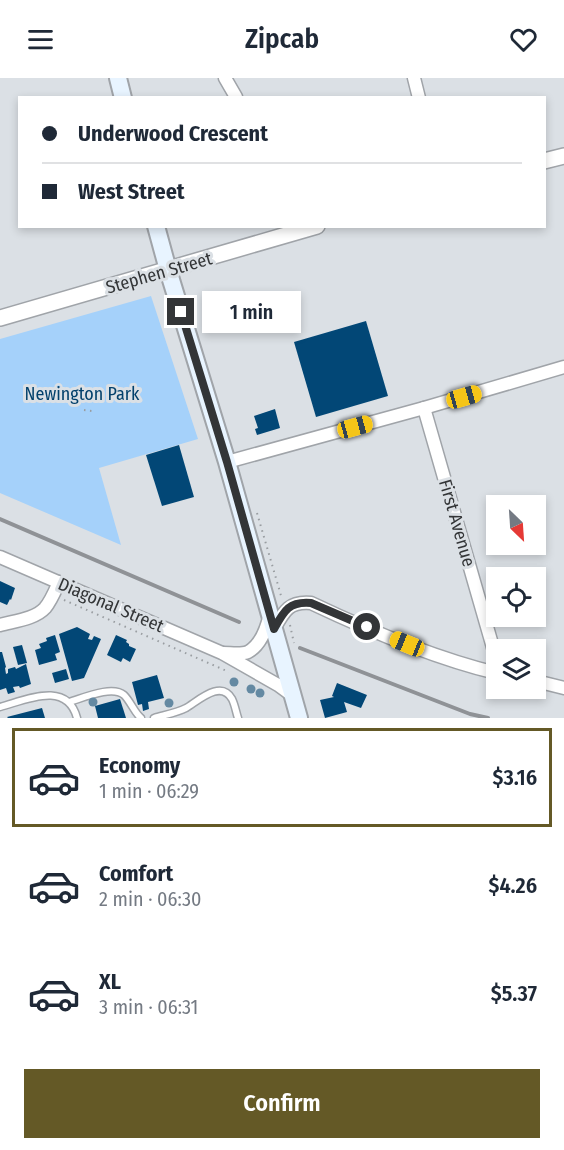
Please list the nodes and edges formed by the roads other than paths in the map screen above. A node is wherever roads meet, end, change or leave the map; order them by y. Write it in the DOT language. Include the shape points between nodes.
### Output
graph roads {
  1 [pos="118,78"];
  2 [pos="225,78"];
  3 [pos="414,78"];
  4 [pos="122,96"];
  5 [pos="235,96"];
  6 [pos="418,96"];
  7 [pos="563,160"];
  8 [pos="546,161"];
  9 [pos="157,228"];
  10 [pos="310,228"];
  11 [pos="168,270"];
  12 [pos="0,318"];
  13 [pos="564,368"];
  14 [pos="424,408"];
  15 [pos="227,462"];
  16 [pos="0,557"];
  17 [pos="58,582"];
  18 [pos="276,617"];
  19 [pos="0,625"];
  20 [pos="491,639"];
  21 [pos="222,653"];
  22 [pos="486,671"];
  23 [pos="546,684"];
  24 [pos="564,688"];
  25 [pos="292,696"];
  26 [pos="69,702"];
  27 [pos="0,707"];
  28 [pos="77,718"];
  29 [pos="141,718"];
  30 [pos="154,718"];
  31 [pos="238,718"];
  32 [pos="299,718"];
  1 -- 4 [label="main road"];
  2 -- 5 [label="street"];
  3 -- 6 [label="street"];
  7 -- 8 [label="street"];
  9 -- 11 [label="main road"];
  10 -- 11 [label="street, Stephen Street"];
  11 -- 12 [label="street, Stephen Street"];
  11 -- 15 [label="main road"];
  13 -- 14 [label="street"];
  14 -- 15 [label="street"];
  14 -- 20 [label="street, First Avenue"];
  15 -- 18 [label="main road"];
  16 -- 17 [label="street, Diagonal Street"];
  17 -- 19 [label="street" via="43,610"];
  17 -- 21 [label="street, Diagonal Street"];
  18 -- 21 [label="street" via="247,652"];
  18 -- 22 [label="street" via="294,604 311,603 407,644"];
  18 -- 25 [label="main road"];
  21 -- 25 [label="street, Diagonal Street"];
  23 -- 24 [label="street"];
  25 -- 32 [label="main road"];
  26 -- 27 [label="lane" via="45,695"];
  26 -- 28 [label="lane"];
  26 -- 29 [label="lane" via="107,691 117,692 128,699"];
  30 -- 31 [label="lane" via="183,710 219,691 232,699"];
}
